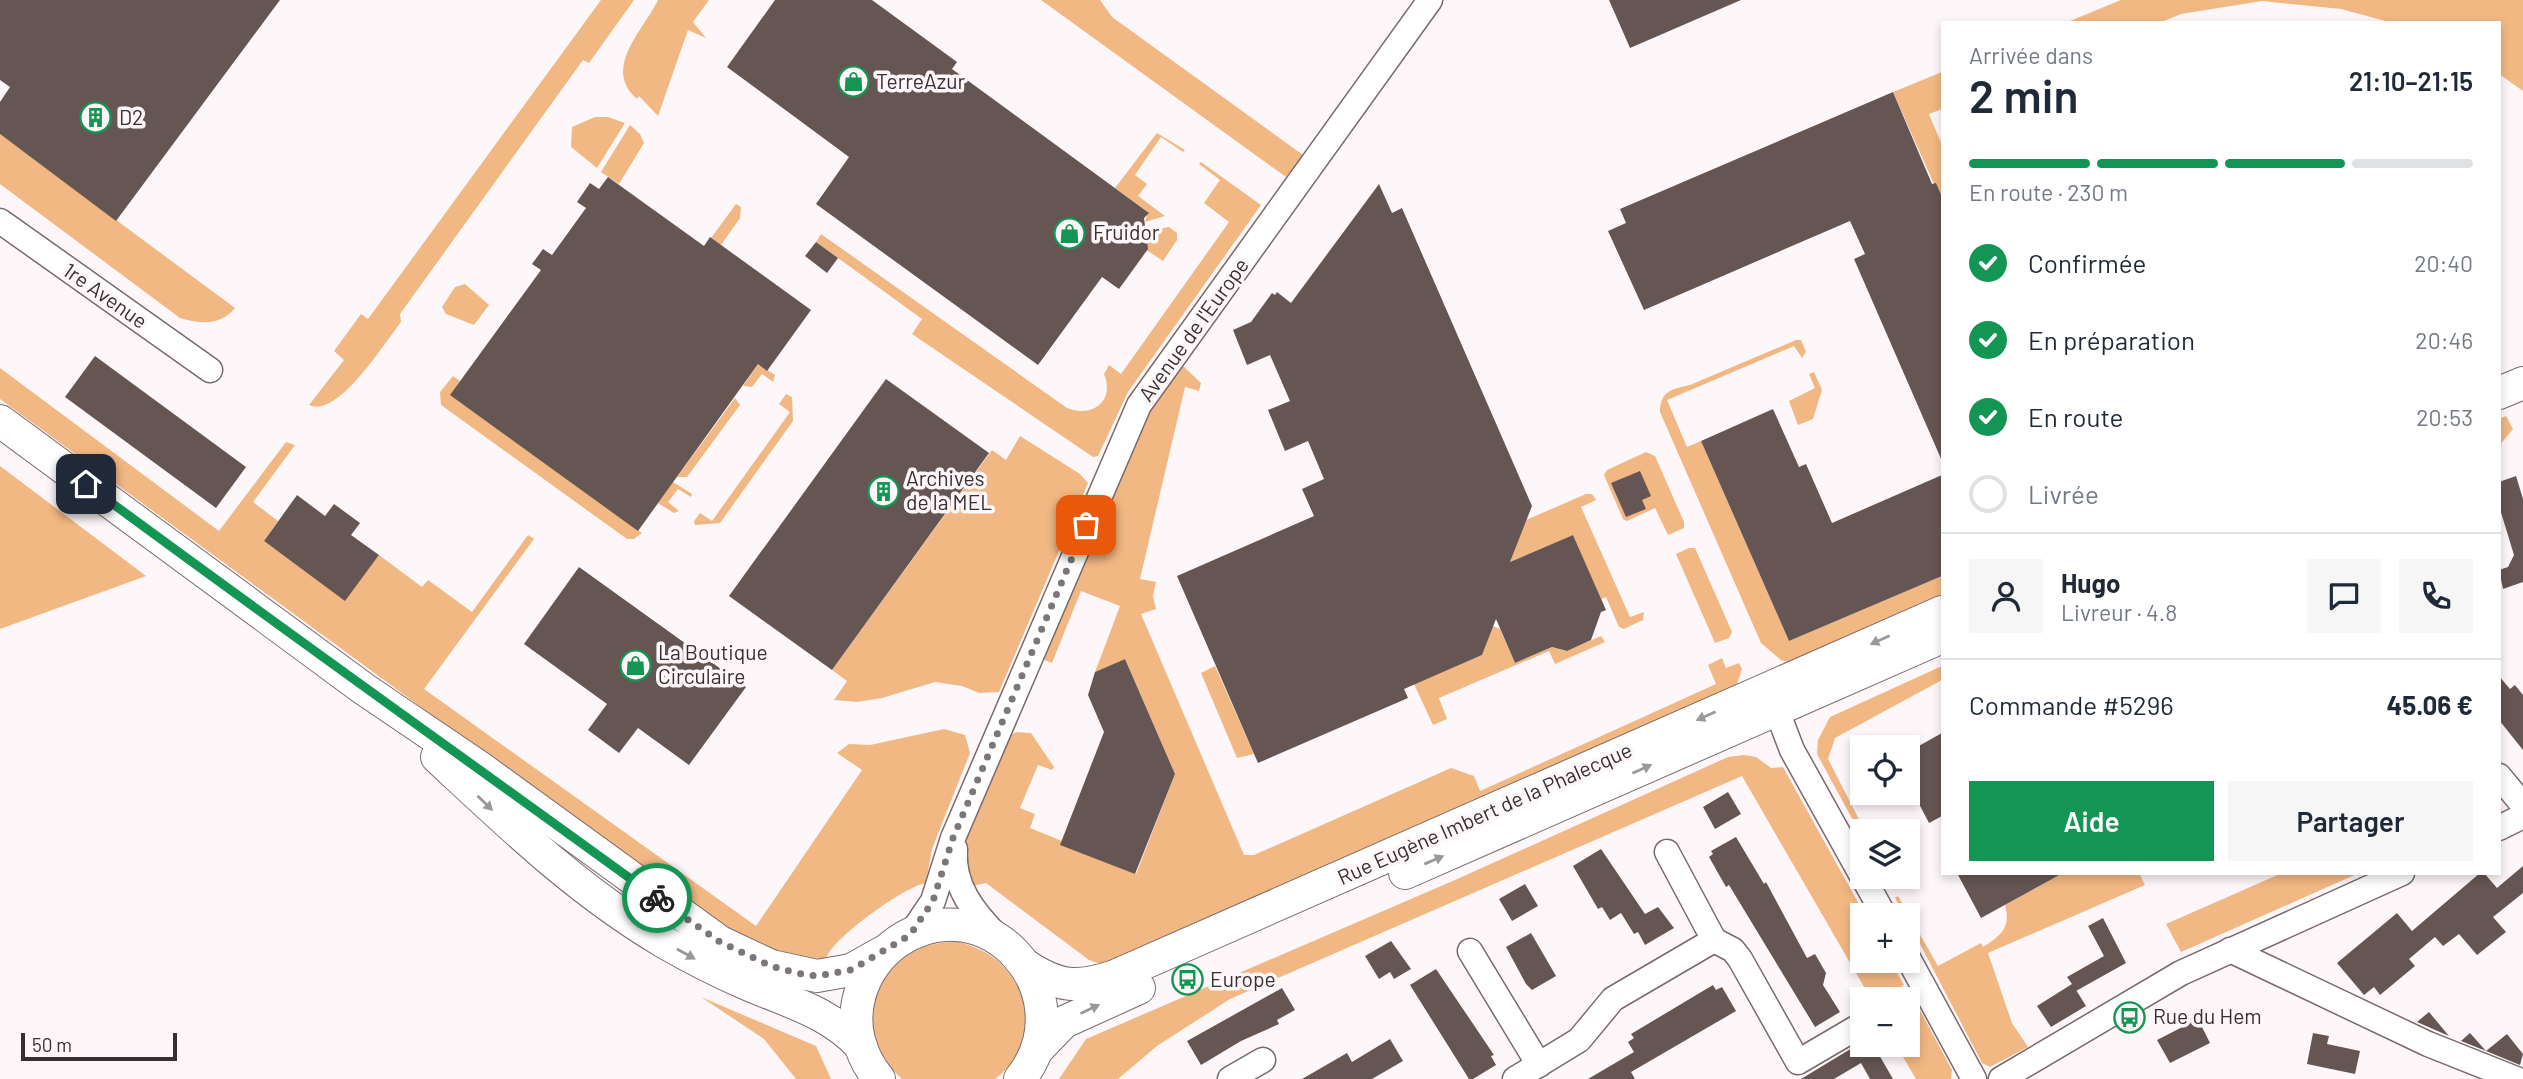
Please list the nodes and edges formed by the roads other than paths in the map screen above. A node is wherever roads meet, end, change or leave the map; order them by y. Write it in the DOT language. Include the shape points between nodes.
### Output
graph roads {
  1 [pos="1430,0"];
  2 [pos="0,221"];
  3 [pos="210,370"];
  4 [pos="2523,376"];
  5 [pos="2501,383"];
  6 [pos="2523,383"];
  7 [pos="2501,392"];
  8 [pos="0,421"];
  9 [pos="1941,613"];
  10 [pos="1941,638"];
  11 [pos="364,689"];
  12 [pos="1773,699"];
  13 [pos="2501,778"];
  14 [pos="2523,804"];
  15 [pos="2523,816"];
  16 [pos="960,824"];
  17 [pos="2501,827"];
  18 [pos="1667,852"];
  19 [pos="1850,854"];
  20 [pos="2398,875"];
  21 [pos="1714,940"];
  22 [pos="897,943"];
  23 [pos="2230,950"];
  24 [pos="1470,951"];
  25 [pos="1015,954"];
  26 [pos="1916,973"];
  27 [pos="1850,1032"];
  28 [pos="860,1046"];
  29 [pos="1037,1050"];
  30 [pos="1263,1060"];
  31 [pos="1539,1065"];
  32 [pos="879,1079"];
  33 [pos="1020,1079"];
  34 [pos="1230,1079"];
  35 [pos="1515,1079"];
  36 [pos="1974,1079"];
  37 [pos="2001,1079"];
  38 [pos="2516,1079"];
  1 -- 16 [label="street, Avenue de l'Europe" via="1139,405"];
  2 -- 3 [label="street, 1re Avenue"];
  4 -- 5 [label="street"];
  6 -- 7 [label="street"];
  8 -- 11 [label="street"];
  9 -- 12 [label="street, Rue Eugène Imbert de la Phalecque, one-way"];
  10 -- 12 [label="street, Rue Eugène Imbert de la Phalecque"];
  11 -- 22 [label="street" via="479,767 693,925 732,948 771,966 817,976 851,970"];
  11 -- 28 [label="street, one-way" via="520,837 631,922 706,965 819,1013"];
  12 -- 19 [label="street" via="1792,750"];
  12 -- 25 [label="street, Rue Eugène Imbert de la Phalecque, one-way" via="1097,983 1055,983"];
  29 -- 12 [label="street, Rue Eugène Imbert de la Phalecque, one-way" via="1064,1022"];
  13 -- 14 [label="street"];
  15 -- 17 [label="street"];
  16 -- 22 [label="street, Avenue de l'Europe" via="933,901"];
  16 -- 25 [label="street, Avenue de l'Europe" via="956,876 970,905"];
  18 -- 21 [label="street"];
  20 -- 23 [label="street"];
  21 -- 27 [label="street" via="1740,958 1798,1062"];
  21 -- 31 [label="street" via="1613,999 1578,1040"];
  22 -- 25 [label="street, Rue Eugène Imbert de la Phalecque" via="929,928 958,926 987,934"];
  22 -- 28 [label="street" via="866,978 858,1000"];
  23 -- 37 [label="street" via="2151,990"];
  23 -- 38 [label="street" via="2428,1044"];
  24 -- 31 [label="street"];
  25 -- 29 [label="street" via="1041,1001 1043,1021"];
  26 -- 36 [label="street"];
  28 -- 32 [label="street"];
  29 -- 33 [label="street"];
  30 -- 34 [label="street"];
  31 -- 35 [label="street"];
}
